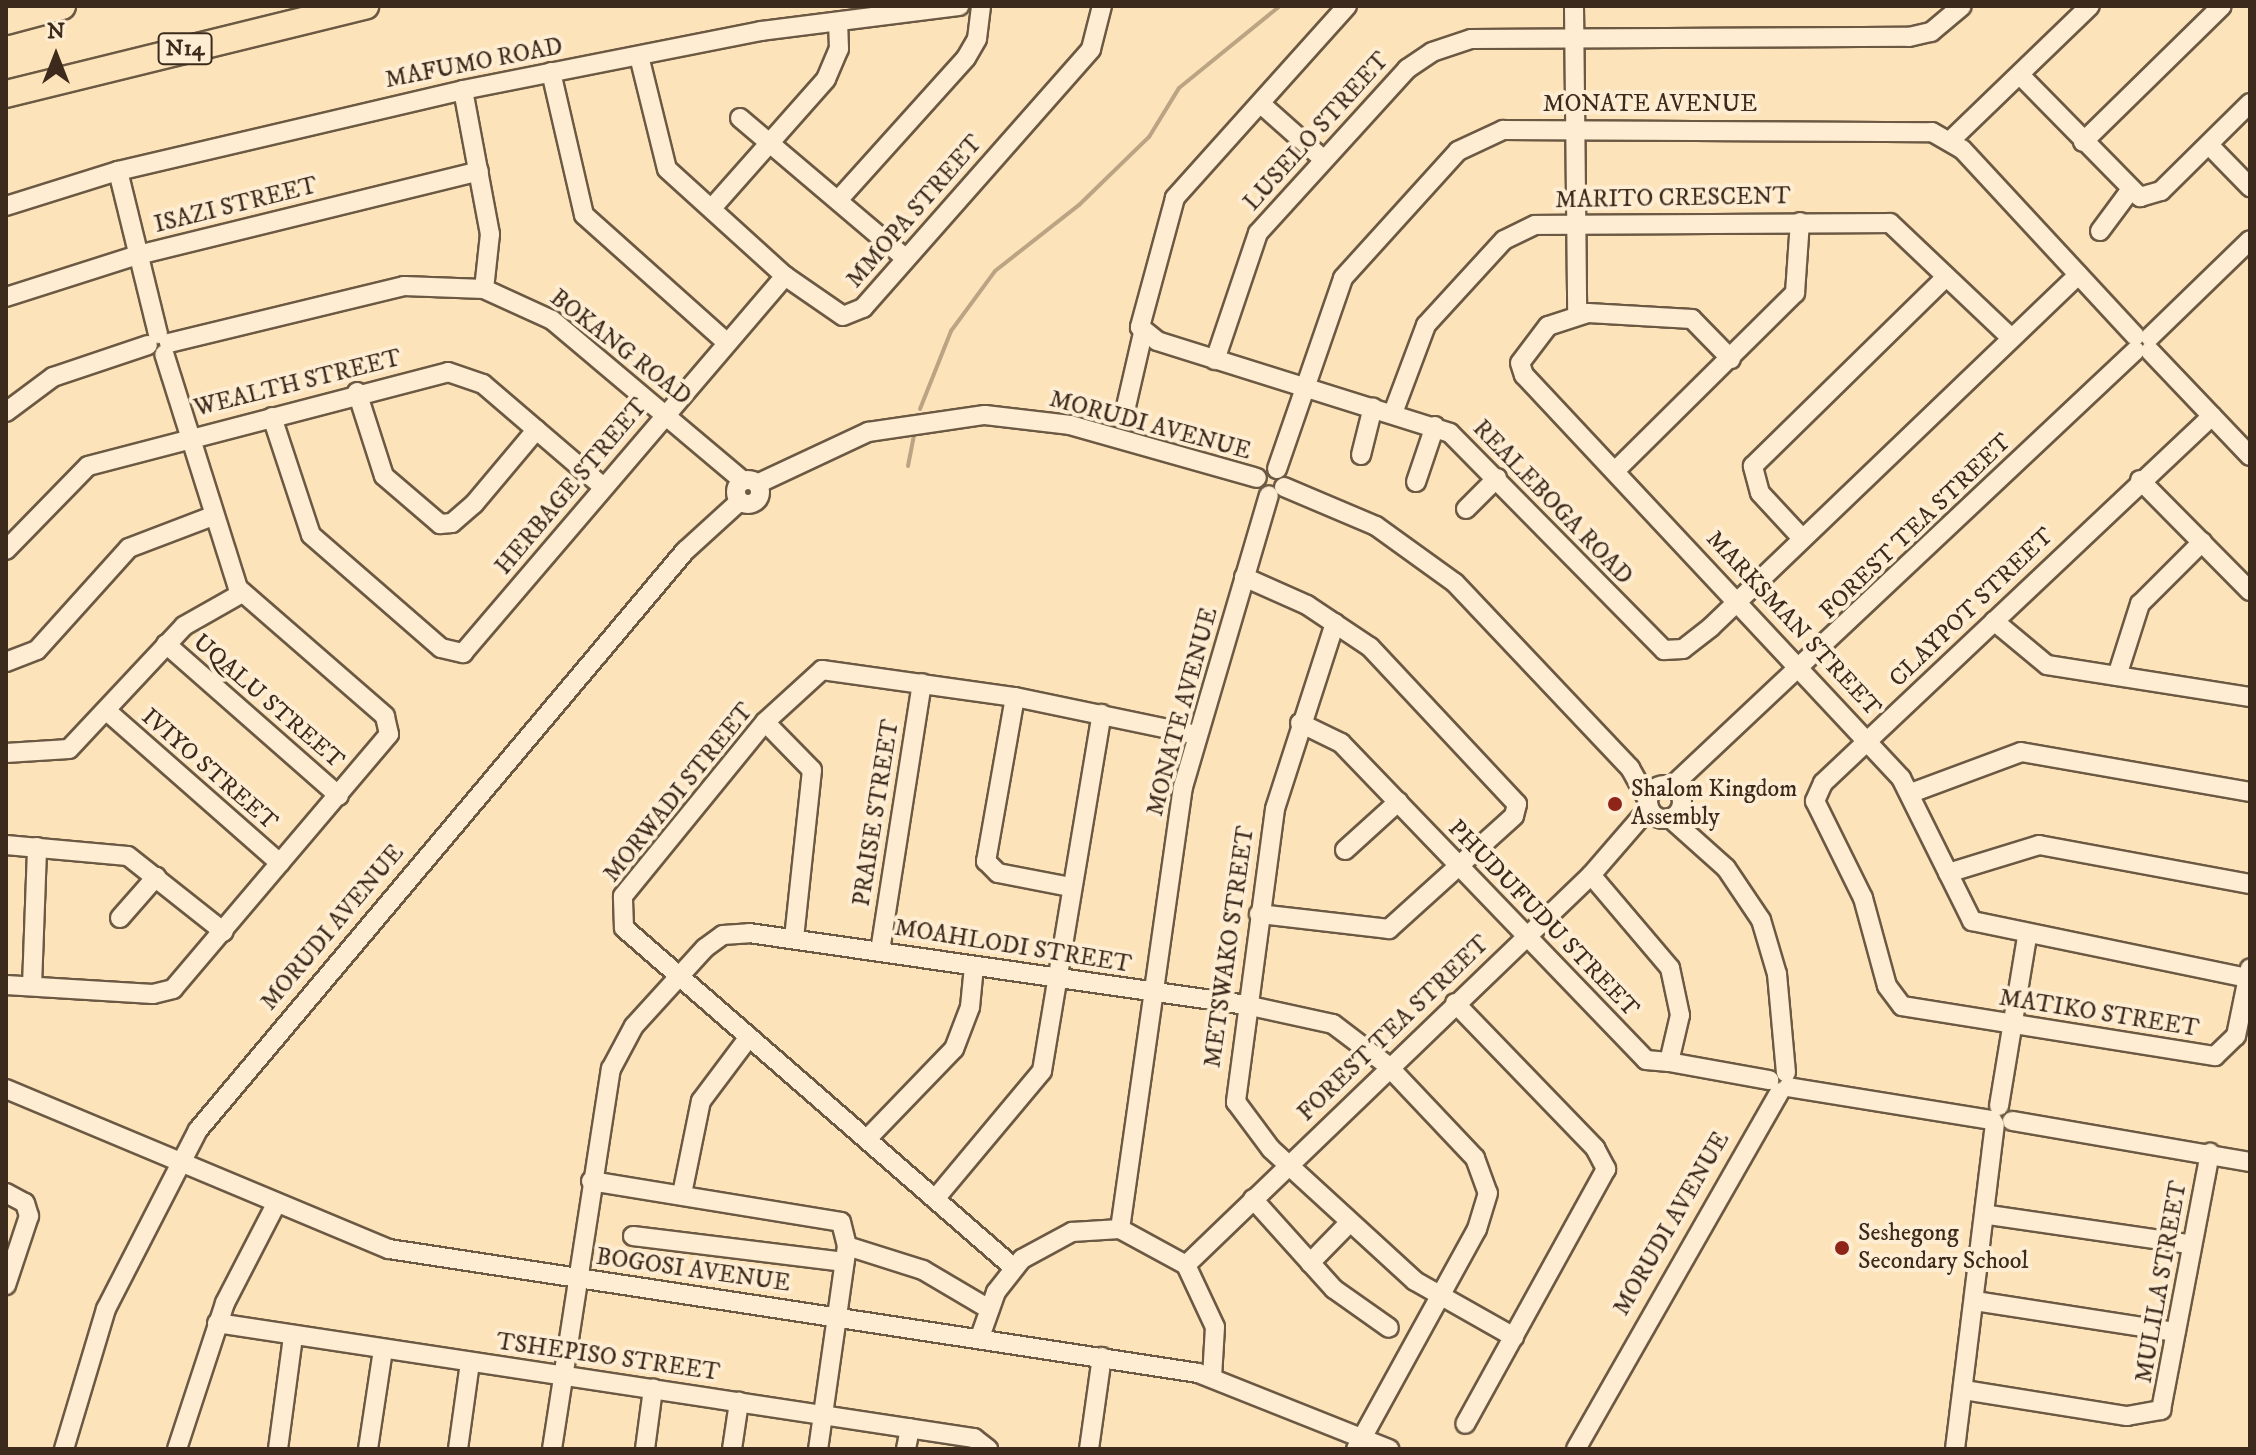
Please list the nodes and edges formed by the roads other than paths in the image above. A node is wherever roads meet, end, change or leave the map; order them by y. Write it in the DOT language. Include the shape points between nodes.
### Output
graph roads {
  1 [pos="62,6"];
  2 [pos="365,6"];
  3 [pos="959,6"];
  4 [pos="981,6"];
  5 [pos="1102,6"];
  6 [pos="1347,6"];
  7 [pos="1574,6"];
  8 [pos="1962,6"];
  9 [pos="2090,6"];
  10 [pos="2222,6"];
  11 [pos="6,21"];
  12 [pos="838,22"];
  13 [pos="1574,37"];
  14 [pos="639,56"];
  15 [pos="551,72"];
  16 [pos="2021,76"];
  17 [pos="463,90"];
  18 [pos="6,94"];
  19 [pos="2250,103"];
  20 [pos="1261,104"];
  21 [pos="740,118"];
  22 [pos="1577,129"];
  23 [pos="1951,140"];
  24 [pos="2083,142"];
  25 [pos="767,143"];
  26 [pos="2209,145"];
  27 [pos="1323,159"];
  28 [pos="118,171"];
  29 [pos="479,171"];
  30 [pos="2250,187"];
  31 [pos="2129,192"];
  32 [pos="840,198"];
  33 [pos="6,206"];
  34 [pos="712,208"];
  35 [pos="1800,222"];
  36 [pos="1580,226"];
  37 [pos="2100,231"];
  38 [pos="2250,240"];
  39 [pos="138,255"];
  40 [pos="905,258"];
  41 [pos="2078,275"];
  42 [pos="785,276"];
  43 [pos="1946,277"];
  44 [pos="484,289"];
  45 [pos="6,297"];
  46 [pos="1577,313"];
  47 [pos="1143,333"];
  48 [pos="2011,338"];
  49 [pos="726,342"];
  50 [pos="160,344"];
  51 [pos="2143,344"];
  52 [pos="1731,359"];
  53 [pos="1215,360"];
  54 [pos="1302,387"];
  55 [pos="357,392"];
  56 [pos="1373,407"];
  57 [pos="1125,411"];
  58 [pos="6,412"];
  59 [pos="665,412"];
  60 [pos="1393,413"];
  61 [pos="2212,416"];
  62 [pos="272,417"];
  63 [pos="1435,426"];
  64 [pos="536,430"];
  65 [pos="189,437"];
  66 [pos="1361,455"];
  67 [pos="2250,456"];
  68 [pos="1277,469"];
  69 [pos="1616,470"];
  70 [pos="1257,478"];
  71 [pos="1497,478"];
  72 [pos="2140,480"];
  73 [pos="1416,482"];
  74 [pos="750,483"];
  75 [pos="602,486"];
  76 [pos="1276,491"];
  77 [pos="1466,509"];
  78 [pos="210,517"];
  79 [pos="1799,535"];
  80 [pos="2202,542"];
  81 [pos="6,550"];
  82 [pos="1244,577"];
  83 [pos="2250,591"];
  84 [pos="242,593"];
  85 [pos="1738,599"];
  86 [pos="1994,621"];
  87 [pos="1335,623"];
  88 [pos="166,644"];
  89 [pos="6,662"];
  90 [pos="1802,668"];
  91 [pos="2117,676"];
  92 [pos="922,683"];
  93 [pos="1015,697"];
  94 [pos="2250,697"];
  95 [pos="108,712"];
  96 [pos="1102,714"];
  97 [pos="765,722"];
  98 [pos="1300,723"];
  99 [pos="1197,735"];
  100 [pos="1868,740"];
  101 [pos="6,753"];
  102 [pos="2250,792"];
  103 [pos="1911,793"];
  104 [pos="339,796"];
  105 [pos="1398,802"];
  106 [pos="1665,803"];
  107 [pos="6,845"];
  108 [pos="37,847"];
  109 [pos="1345,850"];
  110 [pos="280,863"];
  111 [pos="1460,868"];
  112 [pos="1948,873"];
  113 [pos="1591,875"];
  114 [pos="156,877"];
  115 [pos="2250,884"];
  116 [pos="1070,887"];
  117 [pos="1259,914"];
  118 [pos="120,918"];
  119 [pos="224,932"];
  120 [pos="1526,936"];
  121 [pos="2027,937"];
  122 [pos="794,938"];
  123 [pos="880,951"];
  124 [pos="974,966"];
  125 [pos="2249,973"];
  126 [pos="677,976"];
  127 [pos="1058,980"];
  128 [pos="6,985"];
  129 [pos="32,986"];
  130 [pos="1887,986"];
  131 [pos="1152,992"];
  132 [pos="1455,1003"];
  133 [pos="1246,1005"];
  134 [pos="2017,1024"];
  135 [pos="749,1037"];
  136 [pos="1663,1063"];
  137 [pos="1387,1065"];
  138 [pos="1779,1081"];
  139 [pos="6,1089"];
  140 [pos="2003,1115"];
  141 [pos="867,1139"];
  142 [pos="2210,1153"];
  143 [pos="178,1160"];
  144 [pos="2250,1162"];
  145 [pos="1288,1165"];
  146 [pos="591,1181"];
  147 [pos="6,1193"];
  148 [pos="682,1194"];
  149 [pos="935,1199"];
  150 [pos="1253,1199"];
  151 [pos="276,1204"];
  152 [pos="1989,1215"];
  153 [pos="1348,1224"];
  154 [pos="1120,1229"];
  155 [pos="633,1236"];
  156 [pos="2189,1244"];
  157 [pos="845,1254"];
  158 [pos="1310,1263"];
  159 [pos="1186,1265"];
  160 [pos="1013,1267"];
  161 [pos="577,1278"];
  162 [pos="6,1285"];
  163 [pos="1436,1297"];
  164 [pos="1975,1301"];
  165 [pos="989,1309"];
  166 [pos="837,1317"];
  167 [pos="217,1323"];
  168 [pos="1389,1328"];
  169 [pos="2176,1332"];
  170 [pos="293,1337"];
  171 [pos="980,1337"];
  172 [pos="1514,1337"];
  173 [pos="383,1350"];
  174 [pos="1102,1357"];
  175 [pos="470,1362"];
  176 [pos="1621,1362"];
  177 [pos="562,1376"];
  178 [pos="1212,1377"];
  179 [pos="653,1389"];
  180 [pos="1964,1390"];
  181 [pos="739,1402"];
  182 [pos="823,1415"];
  183 [pos="1465,1424"];
  184 [pos="910,1428"];
  185 [pos="1359,1443"];
  186 [pos="64,1449"];
  187 [pos="177,1449"];
  188 [pos="278,1449"];
  189 [pos="368,1449"];
  190 [pos="458,1449"];
  191 [pos="552,1449"];
  192 [pos="645,1449"];
  193 [pos="732,1449"];
  194 [pos="818,1449"];
  195 [pos="906,1449"];
  196 [pos="988,1449"];
  197 [pos="1089,1449"];
  198 [pos="1389,1449"];
  199 [pos="1565,1449"];
  200 [pos="1576,1449"];
  201 [pos="1955,1449"];
  1 -- 11 [label="highway"];
  2 -- 18 [label="highway, N14"];
  3 -- 12 [label="street, MAFUMO ROAD"];
  4 -- 32 [label="street" via="977,39 966,58"];
  5 -- 40 [label="street, MMOPA STREET" via="1091,49"];
  6 -- 20 [label="street"];
  7 -- 13 [label="street"];
  8 -- 13 [label="street, LUSELO STREET" via="1931,32 1909,37"];
  9 -- 16 [label="street"];
  10 -- 24 [label="street"];
  12 -- 14 [label="street, MAFUMO ROAD"];
  12 -- 25 [label="street" via="833,68"];
  13 -- 22 [label="street"];
  13 -- 27 [label="street, LUSELO STREET" via="1471,39 1432,52"];
  14 -- 15 [label="street, MAFUMO ROAD"];
  14 -- 34 [label="street, MMOPA STREET" via="664,164"];
  15 -- 17 [label="street, MAFUMO ROAD"];
  15 -- 49 [label="street" via="584,215"];
  16 -- 23 [label="street"];
  16 -- 24 [label="street"];
  17 -- 28 [label="street, MAFUMO ROAD"];
  17 -- 29 [label="street"];
  19 -- 26 [label="street"];
  20 -- 27 [label="street"];
  20 -- 47 [label="street" via="1175,198 1139,316"];
  21 -- 25 [label="street"];
  22 -- 23 [label="street, MONATE AVENUE" via="1899,127"];
  22 -- 36 [label="street"];
  22 -- 54 [label="street, MONATE AVENUE" via="1503,130 1458,151 1343,278"];
  23 -- 41 [label="street"];
  24 -- 31 [label="street"];
  25 -- 32 [label="street"];
  25 -- 34 [label="street"];
  26 -- 30 [label="street"];
  26 -- 31 [label="street" via="2154,195"];
  27 -- 53 [label="street, LUSELO STREET" via="1251,244"];
  28 -- 33 [label="street, MAFUMO ROAD"];
  28 -- 39 [label="street"];
  29 -- 39 [label="street, ISAZI STREET"];
  29 -- 44 [label="street" via="490,239"];
  31 -- 37 [label="street"];
  32 -- 40 [label="street"];
  34 -- 42 [label="street, MMOPA STREET"];
  35 -- 36 [label="street, MARITO CRESCENT"];
  35 -- 43 [label="street, MARITO CRESCENT" via="1890,223"];
  35 -- 52 [label="street" via="1795,293"];
  36 -- 46 [label="street"];
  36 -- 60 [label="street, MARITO CRESCENT" via="1535,225 1504,240 1419,335"];
  38 -- 51 [label="street, FOREST TEA STREET"];
  39 -- 45 [label="street, ISAZI STREET"];
  39 -- 50 [label="street"];
  40 -- 42 [label="street, MMOPA STREET" via="863,308 843,316"];
  41 -- 48 [label="street, REALEBOGA ROAD"];
  41 -- 51 [label="street"];
  42 -- 49 [label="street, HERBAGE STREET"];
  43 -- 48 [label="street, MARITO CRESCENT"];
  43 -- 79 [label="street" via="1753,466 1760,493"];
  44 -- 50 [label="street, BOKANG ROAD" via="404,286"];
  44 -- 59 [label="street, BOKANG ROAD" via="552,320"];
  46 -- 52 [label="street, MARKSMAN STREET" via="1692,319"];
  46 -- 69 [label="street, MARKSMAN STREET" via="1542,330 1522,353 1521,369"];
  47 -- 53 [label="street, REALEBOGA ROAD"];
  47 -- 57 [label="street"];
  48 -- 79 [label="street, REALEBOGA ROAD"];
  49 -- 59 [label="street, HERBAGE STREET"];
  50 -- 58 [label="street, BOKANG ROAD" via="53,377"];
  50 -- 65 [label="street"];
  51 -- 61 [label="street"];
  51 -- 90 [label="street, FOREST TEA STREET"];
  52 -- 69 [label="street"];
  53 -- 54 [label="street, REALEBOGA ROAD"];
  54 -- 56 [label="street, REALEBOGA ROAD"];
  54 -- 68 [label="street, MONATE AVENUE"];
  55 -- 62 [label="street, WEALTH STREET"];
  55 -- 64 [label="street, WEALTH STREET" via="457,373 483,384"];
  55 -- 64 [label="street" via="389,484 440,524 452,523 474,504"];
  56 -- 60 [label="street, REALEBOGA ROAD"];
  56 -- 66 [label="street"];
  59 -- 74 [label="street, BOKANG ROAD"];
  59 -- 75 [label="street, HERBAGE STREET"];
  60 -- 63 [label="street, REALEBOGA ROAD"];
  61 -- 67 [label="street"];
  61 -- 72 [label="street, CLAYPOT STREET"];
  62 -- 65 [label="street, WEALTH STREET"];
  62 -- 75 [label="street, HERBAGE STREET" via="311,535 457,654 471,647"];
  63 -- 71 [label="street, REALEBOGA ROAD" via="1460,440"];
  63 -- 73 [label="street"];
  64 -- 75 [label="street, WEALTH STREET"];
  65 -- 78 [label="street"];
  65 -- 81 [label="street, WEALTH STREET" via="77,472"];
  68 -- 70 [label="street"];
  68 -- 76 [label="street"];
  69 -- 85 [label="street, MARKSMAN STREET"];
  70 -- 74 [label="street, MORUDI AVENUE" via="1070,425 985,415 868,432"];
  70 -- 76 [label="street"];
  71 -- 77 [label="street"];
  71 -- 85 [label="street, REALEBOGA ROAD" via="1664,650 1689,646"];
  72 -- 80 [label="street"];
  72 -- 86 [label="street, CLAYPOT STREET"];
  74 -- 143 [label="street, MORUDI AVENUE" via="757,501 740,501 685,551 240,1075"];
  76 -- 82 [label="street, MONATE AVENUE"];
  76 -- 106 [label="street, MORUDI AVENUE" via="1376,526 1429,560"];
  78 -- 84 [label="street"];
  78 -- 89 [label="street" via="129,548 37,650"];
  79 -- 85 [label="street, REALEBOGA ROAD"];
  80 -- 83 [label="street"];
  80 -- 91 [label="street" via="2140,604"];
  82 -- 87 [label="street"];
  82 -- 99 [label="street, MONATE AVENUE"];
  84 -- 88 [label="street"];
  84 -- 104 [label="street" via="385,716 387,741"];
  85 -- 90 [label="street, MARKSMAN STREET"];
  86 -- 91 [label="street" via="2038,662"];
  86 -- 100 [label="street, CLAYPOT STREET"];
  87 -- 98 [label="street, METSWAKO STREET"];
  87 -- 111 [label="street" via="1396,671 1513,793 1514,816"];
  88 -- 95 [label="street"];
  88 -- 104 [label="street, UQALU STREET"];
  90 -- 100 [label="street, MARKSMAN STREET"];
  90 -- 106 [label="street, FOREST TEA STREET"];
  91 -- 94 [label="street"];
  92 -- 93 [label="street, MORWADI STREET"];
  92 -- 97 [label="street, MORWADI STREET" via="822,670"];
  92 -- 123 [label="street, PRAISE STREET"];
  93 -- 96 [label="street, MORWADI STREET"];
  93 -- 116 [label="street" via="986,861 998,873"];
  95 -- 101 [label="street" via="59,754"];
  95 -- 110 [label="street, IVIYO STREET"];
  96 -- 99 [label="street, MORWADI STREET"];
  96 -- 116 [label="street"];
  97 -- 122 [label="street" via="812,770"];
  97 -- 126 [label="street, MORWADI STREET" via="623,896 624,928"];
  98 -- 105 [label="street, PHUDUFUDU STREET" via="1341,743"];
  98 -- 117 [label="street, METSWAKO STREET" via="1277,801"];
  99 -- 131 [label="street, MONATE AVENUE"];
  100 -- 103 [label="street, MARKSMAN STREET"];
  100 -- 130 [label="street, CLAYPOT STREET" via="1823,783 1815,801 1863,898"];
  102 -- 103 [label="street" via="2021,752"];
  103 -- 112 [label="street, MARKSMAN STREET"];
  104 -- 110 [label="street"];
  105 -- 109 [label="street"];
  105 -- 111 [label="street, PHUDUFUDU STREET"];
  106 -- 113 [label="street, FOREST TEA STREET"];
  106 -- 138 [label="street, MORUDI AVENUE" via="1761,920 1777,974"];
  107 -- 108 [label="street"];
  108 -- 114 [label="street" via="122,854"];
  108 -- 129 [label="street"];
  110 -- 119 [label="street"];
  111 -- 117 [label="street" via="1382,931"];
  111 -- 120 [label="street, PHUDUFUDU STREET"];
  112 -- 115 [label="street" via="2039,845"];
  112 -- 121 [label="street, MARKSMAN STREET" via="1972,921"];
  113 -- 120 [label="street, FOREST TEA STREET"];
  113 -- 136 [label="street" via="1670,968 1680,1015"];
  114 -- 118 [label="street"];
  114 -- 119 [label="street"];
  116 -- 127 [label="street"];
  117 -- 133 [label="street, METSWAKO STREET"];
  119 -- 129 [label="street" via="167,992"];
  120 -- 132 [label="street, FOREST TEA STREET"];
  120 -- 136 [label="street, PHUDUFUDU STREET"];
  121 -- 125 [label="street, MARKSMAN STREET"];
  121 -- 134 [label="street"];
  122 -- 123 [label="street, MOAHLODI STREET"];
  122 -- 126 [label="street, MOAHLODI STREET" via="723,935"];
  123 -- 124 [label="street, MOAHLODI STREET"];
  124 -- 127 [label="street, MOAHLODI STREET"];
  124 -- 141 [label="street" via="970,1007 954,1049"];
  125 -- 134 [label="street, MATIKO STREET" via="2236,1036 2220,1056"];
  126 -- 135 [label="street, MORWADI STREET"];
  126 -- 146 [label="street, MOAHLODI STREET" via="634,1026 611,1069"];
  127 -- 131 [label="street, MOAHLODI STREET"];
  127 -- 149 [label="street" via="1038,1080"];
  128 -- 129 [label="street"];
  130 -- 134 [label="street, MATIKO STREET" via="1909,1008"];
  131 -- 133 [label="street, MOAHLODI STREET"];
  131 -- 154 [label="street, MONATE AVENUE"];
  132 -- 137 [label="street, FOREST TEA STREET"];
  132 -- 172 [label="street" via="1602,1156 1604,1185"];
  133 -- 137 [label="street, MOAHLODI STREET" via="1333,1024"];
  133 -- 145 [label="street, METSWAKO STREET" via="1236,1102"];
  134 -- 140 [label="street"];
  135 -- 141 [label="street, MORWADI STREET"];
  135 -- 148 [label="street" via="701,1101"];
  136 -- 138 [label="street"];
  137 -- 145 [label="street, FOREST TEA STREET"];
  137 -- 163 [label="street, MOAHLODI STREET" via="1475,1158 1487,1181 1484,1215"];
  138 -- 140 [label="street"];
  138 -- 176 [label="street, MORUDI AVENUE"];
  139 -- 143 [label="street, BOGOSI AVENUE"];
  140 -- 142 [label="street"];
  140 -- 152 [label="street"];
  141 -- 149 [label="street, MORWADI STREET"];
  142 -- 144 [label="street"];
  142 -- 156 [label="street, MULILA STREET"];
  143 -- 151 [label="street, BOGOSI AVENUE"];
  143 -- 186 [label="street, MORUDI AVENUE" via="106,1309"];
  145 -- 150 [label="street, FOREST TEA STREET"];
  145 -- 153 [label="street, METSWAKO STREET"];
  146 -- 148 [label="street"];
  146 -- 161 [label="street, MOAHLODI STREET"];
  147 -- 162 [label="street" via="25,1203 28,1223"];
  148 -- 157 [label="street" via="835,1217"];
  149 -- 160 [label="street, MORWADI STREET"];
  150 -- 158 [label="street"];
  150 -- 159 [label="street, FOREST TEA STREET"];
  151 -- 161 [label="street, BOGOSI AVENUE" via="389,1249"];
  151 -- 167 [label="street"];
  152 -- 156 [label="street"];
  152 -- 164 [label="street"];
  153 -- 158 [label="street"];
  153 -- 163 [label="street, METSWAKO STREET"];
  154 -- 159 [label="street"];
  154 -- 160 [label="street" via="1054,1239"];
  155 -- 157 [label="street"];
  156 -- 169 [label="street, MULILA STREET"];
  157 -- 165 [label="street" via="923,1270"];
  157 -- 166 [label="street"];
  158 -- 168 [label="street"];
  159 -- 178 [label="street" via="1215,1327"];
  160 -- 165 [label="street"];
  161 -- 166 [label="street, BOGOSI AVENUE"];
  161 -- 177 [label="street, MOAHLODI STREET"];
  163 -- 172 [label="street, METSWAKO STREET"];
  163 -- 185 [label="street, MOAHLODI STREET"];
  164 -- 169 [label="street"];
  164 -- 180 [label="street"];
  165 -- 171 [label="street"];
  166 -- 171 [label="street, BOGOSI AVENUE"];
  166 -- 182 [label="street"];
  167 -- 170 [label="street, TSHEPISO STREET"];
  167 -- 187 [label="street"];
  169 -- 180 [label="street, MULILA STREET" via="2166,1403 2153,1414 2127,1416"];
  170 -- 173 [label="street, TSHEPISO STREET"];
  170 -- 188 [label="street"];
  171 -- 174 [label="street, BOGOSI AVENUE"];
  172 -- 183 [label="street"];
  173 -- 175 [label="street, TSHEPISO STREET"];
  173 -- 189 [label="street"];
  174 -- 178 [label="street, BOGOSI AVENUE"];
  174 -- 197 [label="street"];
  175 -- 177 [label="street, TSHEPISO STREET"];
  175 -- 190 [label="street"];
  176 -- 199 [label="street, MORUDI AVENUE"];
  176 -- 200 [label="street, MORUDI AVENUE"];
  177 -- 179 [label="street, TSHEPISO STREET"];
  177 -- 191 [label="street, MOAHLODI STREET"];
  178 -- 185 [label="street, BOGOSI AVENUE"];
  179 -- 181 [label="street, TSHEPISO STREET"];
  179 -- 192 [label="street"];
  180 -- 201 [label="street"];
  181 -- 182 [label="street, TSHEPISO STREET"];
  181 -- 193 [label="street"];
  182 -- 184 [label="street, TSHEPISO STREET"];
  182 -- 194 [label="street"];
  184 -- 195 [label="street"];
  184 -- 196 [label="street, TSHEPISO STREET" via="974,1438"];
  185 -- 198 [label="street, BOGOSI AVENUE"];
}
